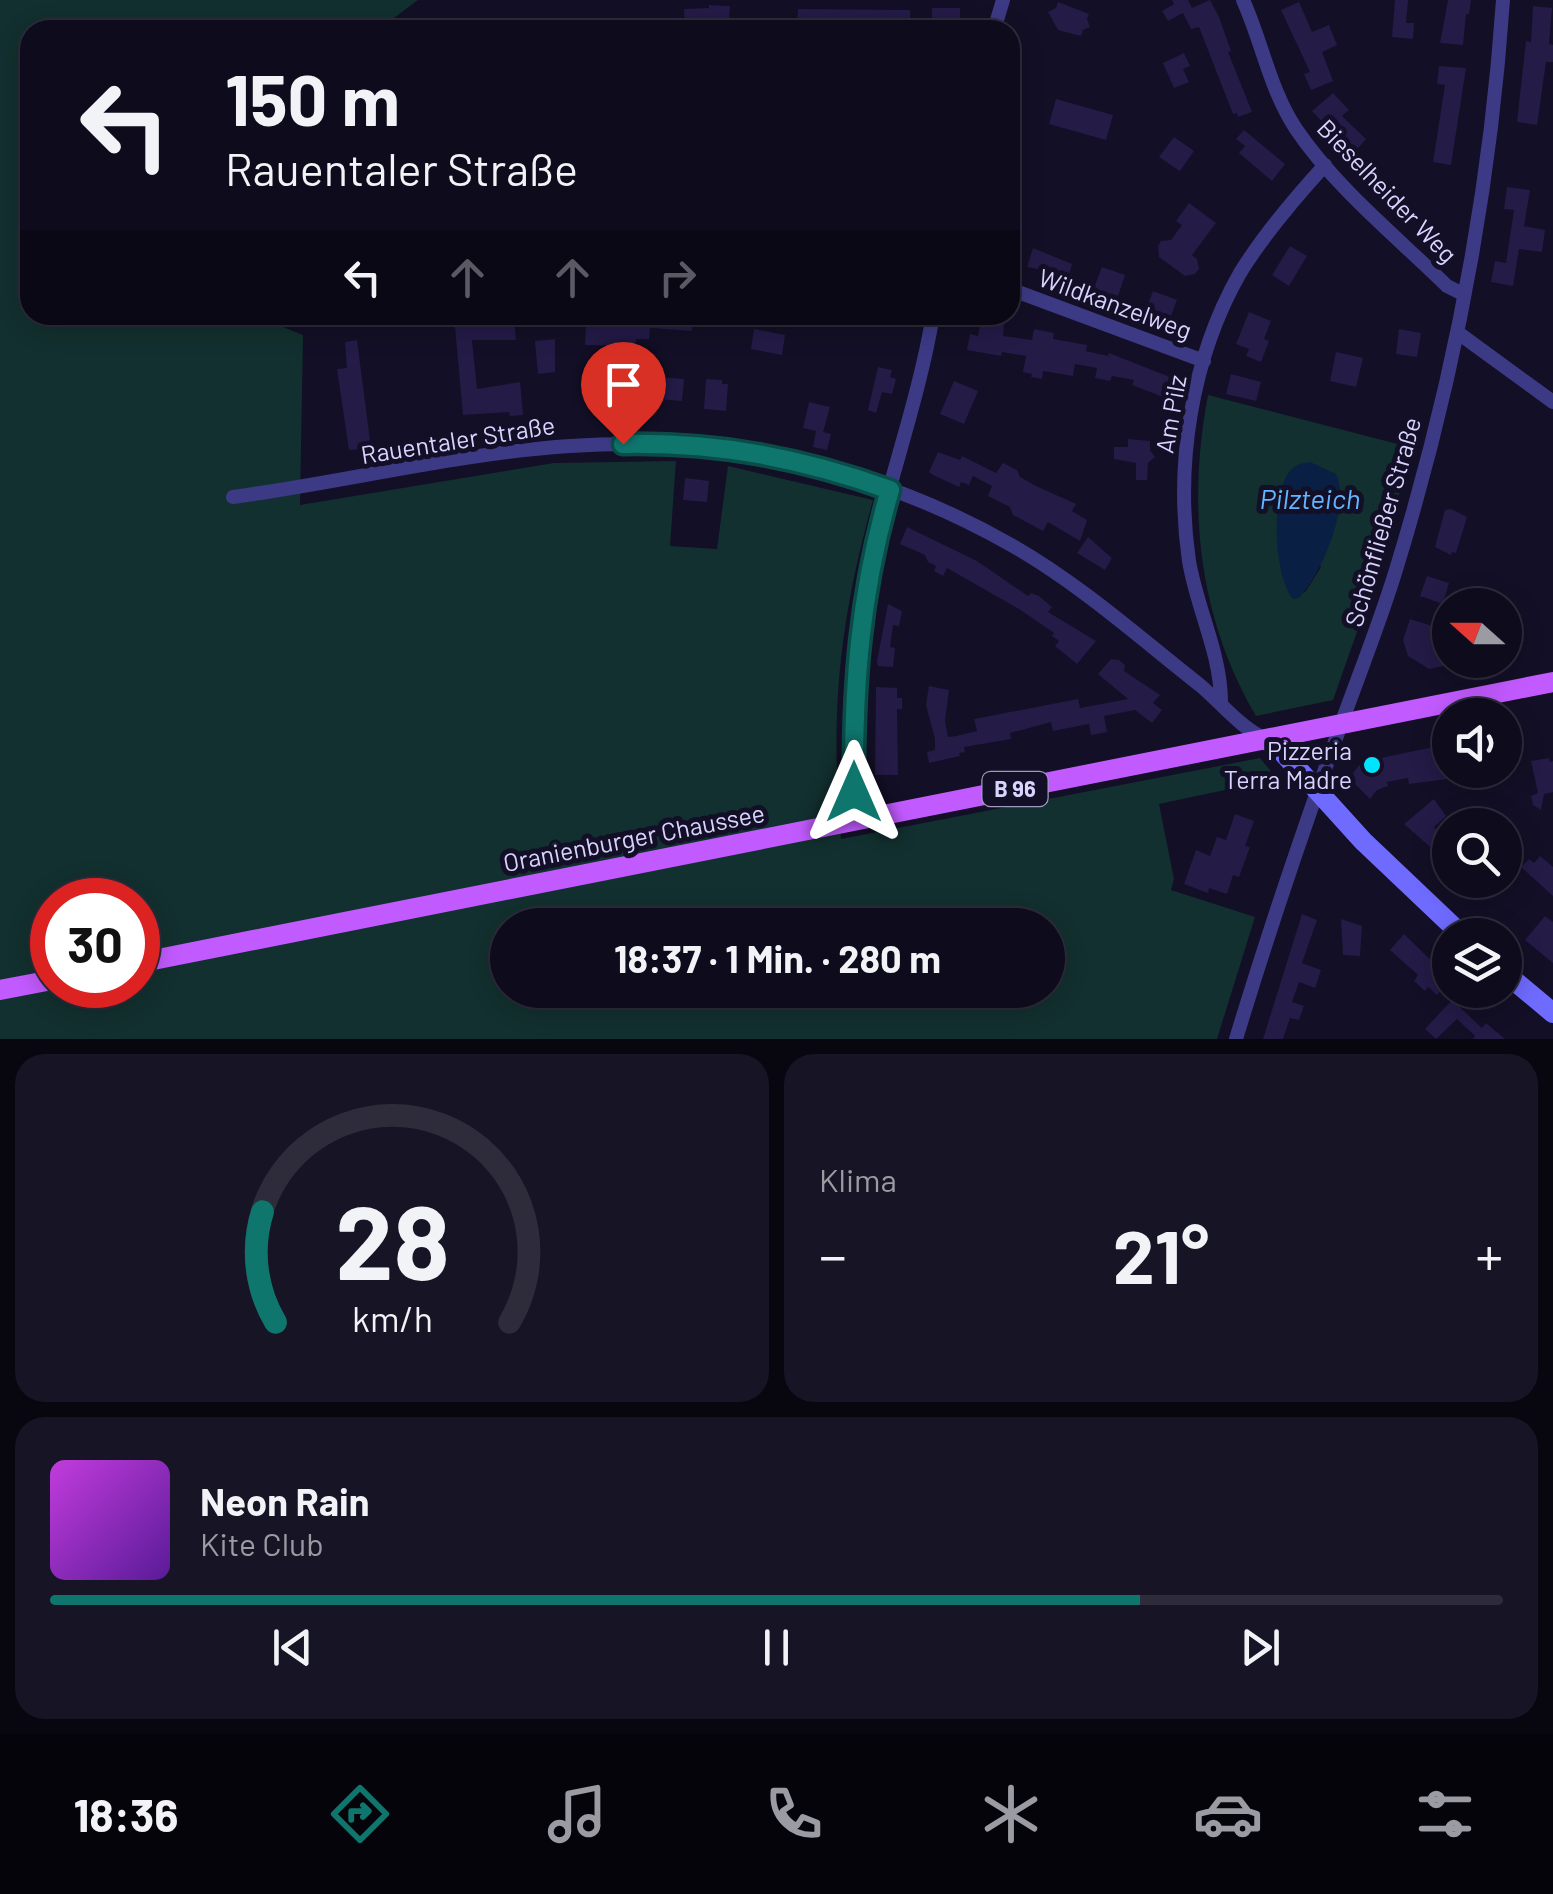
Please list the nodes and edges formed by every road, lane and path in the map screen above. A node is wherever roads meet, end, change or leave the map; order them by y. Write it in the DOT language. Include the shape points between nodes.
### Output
graph roads {
  1 [pos="1243,0"];
  2 [pos="1503,0"];
  3 [pos="1325,165"];
  4 [pos="1020,294"];
  5 [pos="1463,294"];
  6 [pos="931,325"];
  7 [pos="1457,332"];
  8 [pos="1204,361"];
  9 [pos="1553,402"];
  10 [pos="890,490"];
  11 [pos="233,497"];
  12 [pos="1553,682"];
  13 [pos="1221,702"];
  14 [pos="1342,724"];
  15 [pos="1265,740"];
  16 [pos="1318,793"];
  17 [pos="857,820"];
  18 [pos="1445,918"];
  19 [pos="160,959"];
  20 [pos="30,984"];
  21 [pos="1522,987"];
  22 [pos="0,990"];
  23 [pos="1553,1013"];
  24 [pos="1236,1039"];
  1 -- 3 [label="street, Bieselheider Weg" via="1285,108"];
  2 -- 5 [label="street, Schönfließer Straße"];
  3 -- 5 [label="street, Bieselheider Weg" via="1447,286"];
  3 -- 8 [label="street, Am Pilz" via="1240,274"];
  4 -- 8 [label="street, Wildkanzelweg"];
  5 -- 7 [label="street, Schönfließer Straße"];
  6 -- 10 [label="street"];
  7 -- 9 [label="street"];
  7 -- 14 [label="street, Schönfließer Straße" via="1395,572"];
  8 -- 13 [label="street, Am Pilz" via="1186,450 1184,517"];
  10 -- 11 [label="street, Rauentaler Straße" via="778,455 651,444 567,446"];
  10 -- 13 [label="street, Rauentaler Straße" via="1014,547"];
  10 -- 17 [label="street" via="858,640"];
  12 -- 14 [label="main road, Oranienburger Chaussee / B 96"];
  13 -- 15 [label="street, Rauentaler Straße"];
  14 -- 15 [label="main road, Oranienburger Chaussee / B 96"];
  14 -- 16 [label="street, Schönfließer Straße"];
  15 -- 16 [label="street"];
  15 -- 17 [label="main road, Oranienburger Chaussee / B 96"];
  16 -- 18 [label="street"];
  16 -- 24 [label="street, Schönfließer Straße"];
  17 -- 19 [label="main road, Oranienburger Chaussee / B 96"];
  20 -- 22 [label="main road"];
  21 -- 23 [label="street"];
}
